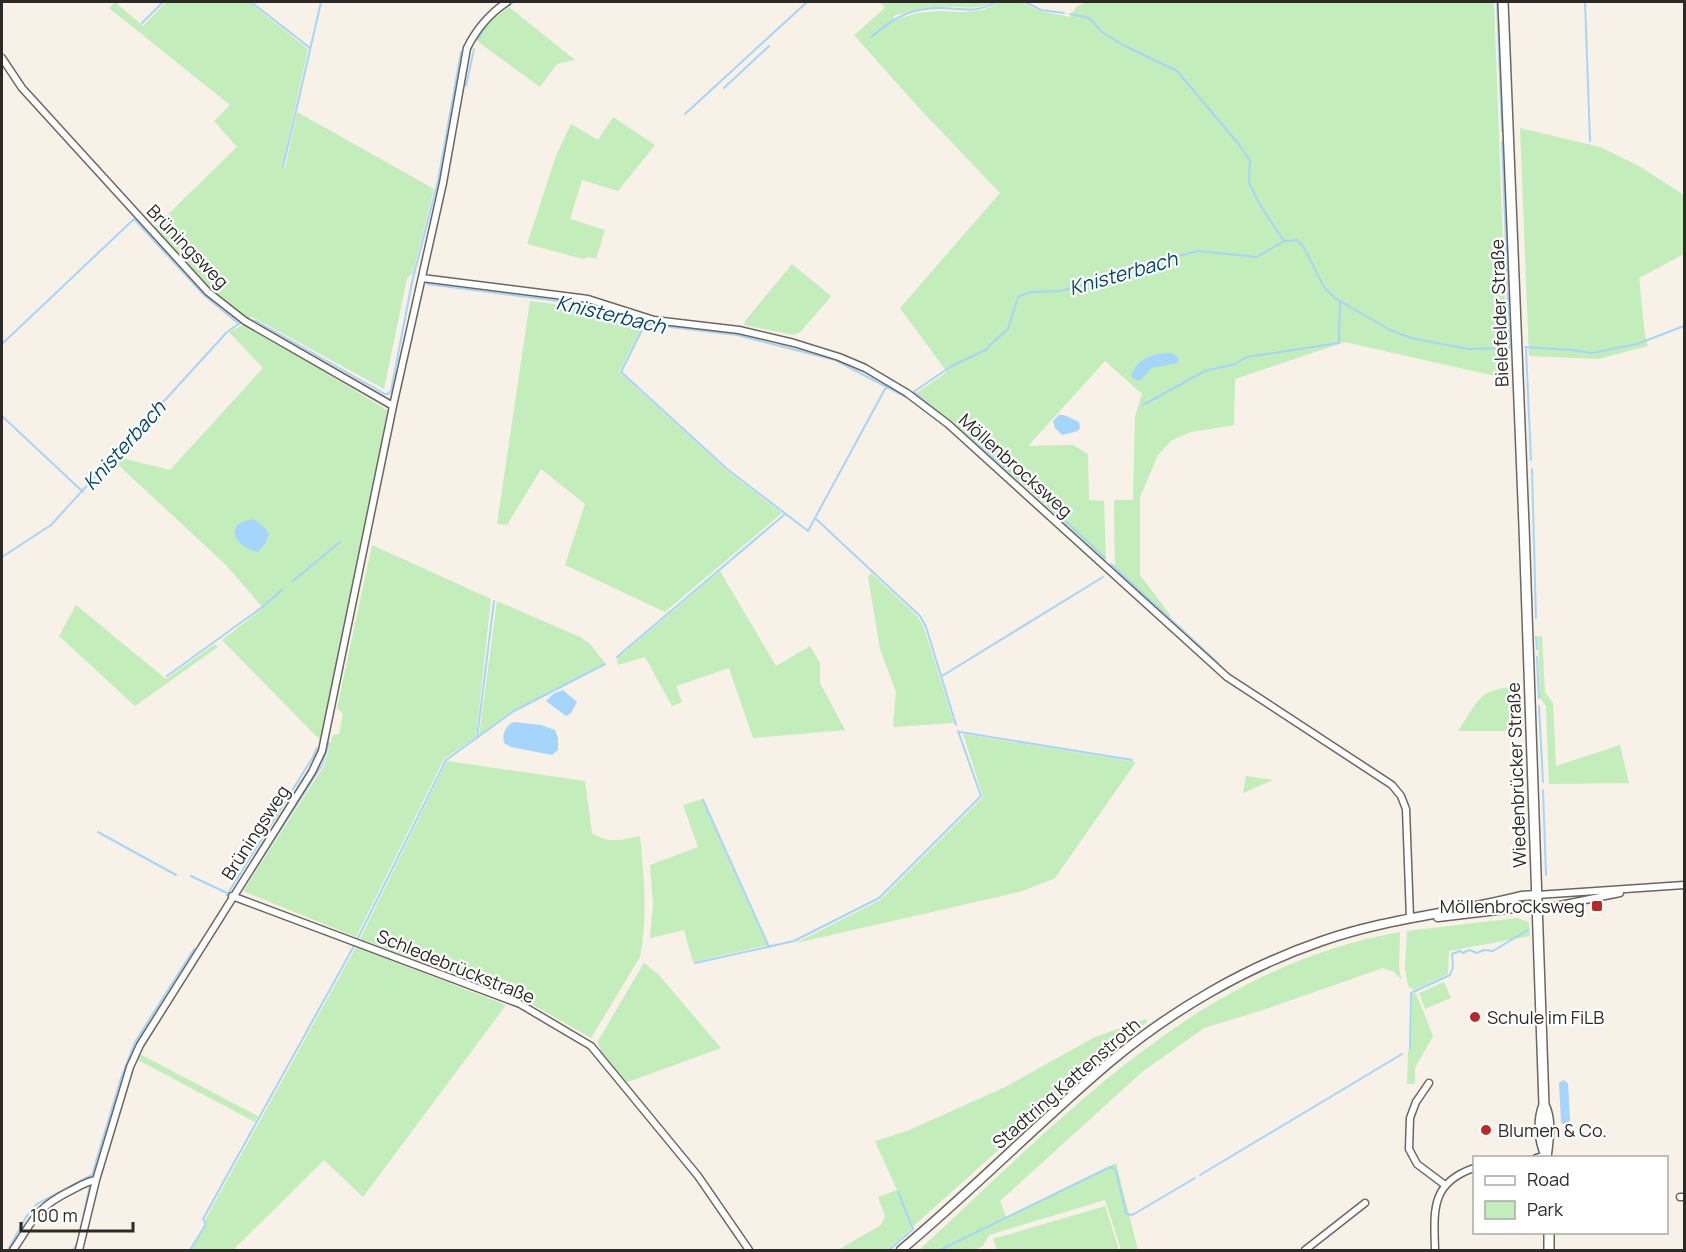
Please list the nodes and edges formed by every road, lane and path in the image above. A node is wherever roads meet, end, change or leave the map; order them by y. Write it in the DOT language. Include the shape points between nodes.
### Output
graph roads {
  1 [pos="507,2"];
  2 [pos="1503,2"];
  3 [pos="2,58"];
  4 [pos="422,278"];
  5 [pos="393,406"];
  6 [pos="1527,623"];
  7 [pos="1684,885"];
  8 [pos="1645,888"];
  9 [pos="1537,895"];
  10 [pos="232,896"];
  11 [pos="1538,907"];
  12 [pos="1412,917"];
  13 [pos="1429,1083"];
  14 [pos="1546,1156"];
  15 [pos="1473,1168"];
  16 [pos="96,1180"];
  17 [pos="1445,1185"];
  18 [pos="1365,1203"];
  19 [pos="1549,1234"];
  20 [pos="13,1251"];
  21 [pos="79,1251"];
  22 [pos="749,1251"];
  23 [pos="903,1251"];
  24 [pos="1305,1251"];
  25 [pos="1436,1251"];
  26 [pos="1550,1251"];
  1 -- 4 [label="street, Brüningsweg" via="487,18 467,48"];
  2 -- 6 [label="main road, Bielefelder Straße"];
  3 -- 5 [label="street, Brüningsweg" via="22,88 208,292 245,321"];
  4 -- 5 [label="street, Brüningsweg"];
  4 -- 12 [label="street, Möllenbrocksweg" via="588,299 654,320 739,330 839,357 910,395 964,439 1227,677 1392,785 1406,809"];
  5 -- 10 [label="street, Brüningsweg" via="322,751"];
  6 -- 9 [label="main road, Wiedenbrücker Straße"];
  7 -- 8 [label="street"];
  8 -- 9 [label="street"];
  8 -- 11 [label="street"];
  9 -- 11 [label="main road, Wiedenbrücker Straße"];
  9 -- 12 [label="main road, Stadtring Kattenstroth"];
  10 -- 16 [label="street, Brüningsweg" via="140,1045 130,1066"];
  10 -- 22 [label="street, Schledebrückstraße" via="520,1004 591,1046 698,1176"];
  11 -- 12 [label="main road, Stadtring Kattenstroth"];
  11 -- 14 [label="main road, Wiedenbrücker Straße" via="1544,1105 1549,1138"];
  12 -- 23 [label="main road, Stadtring Kattenstroth" via="1322,940 1277,958 1186,1007 1111,1061"];
  13 -- 17 [label="street" via="1410,1118 1409,1149 1418,1164"];
  15 -- 17 [label="street"];
  16 -- 20 [label="street" via="46,1204 30,1221"];
  16 -- 21 [label="street, Brüningsweg"];
  17 -- 25 [label="street" via="1434,1213"];
  18 -- 24 [label="street"];
  19 -- 26 [label="main road"];
}
